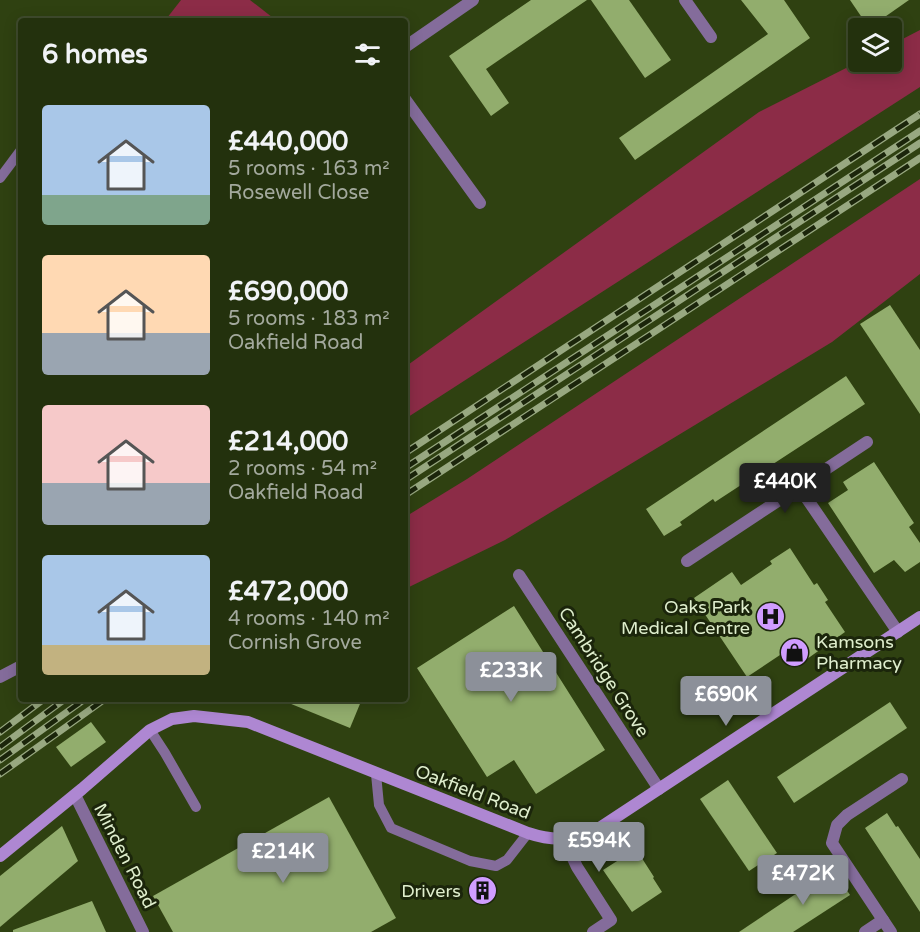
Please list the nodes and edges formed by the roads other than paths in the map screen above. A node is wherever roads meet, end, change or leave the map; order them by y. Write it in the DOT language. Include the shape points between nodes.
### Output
graph roads {
  1 [pos="472,0"];
  2 [pos="685,0"];
  3 [pos="711,37"];
  4 [pos="408,45"];
  5 [pos="408,103"];
  6 [pos="18,154"];
  7 [pos="0,178"];
  8 [pos="480,203"];
  9 [pos="867,442"];
  10 [pos="799,487"];
  11 [pos="687,561"];
  12 [pos="519,575"];
  13 [pos="920,617"];
  14 [pos="898,632"];
  15 [pos="18,668"];
  16 [pos="0,677"];
  17 [pos="150,730"];
  18 [pos="376,774"];
  19 [pos="902,779"];
  20 [pos="659,789"];
  21 [pos="75,795"];
  22 [pos="196,807"];
  23 [pos="528,833"];
  24 [pos="564,839"];
  25 [pos="0,856"];
  26 [pos="883,920"];
  27 [pos="143,932"];
  28 [pos="593,932"];
  29 [pos="865,932"];
  30 [pos="891,932"];
  1 -- 4 [label="street"];
  2 -- 3 [label="street"];
  5 -- 8 [label="street"];
  6 -- 7 [label="lane"];
  9 -- 10 [label="street"];
  10 -- 11 [label="street"];
  10 -- 14 [label="street"];
  12 -- 20 [label="street, Cambridge Grove"];
  13 -- 14 [label="street, Oakfield Road"];
  14 -- 20 [label="street, Oakfield Road"];
  15 -- 16 [label="street"];
  17 -- 18 [label="street, Oakfield Road" via="172,719 194,716 248,722"];
  17 -- 21 [label="street, Oakfield Road"];
  17 -- 22 [label="lane"];
  18 -- 23 [label="street, Oakfield Road"];
  18 -- 23 [label="lane" via="379,805 391,828 470,861 496,866 507,860"];
  19 -- 26 [label="street" via="847,815 837,825 832,843"];
  20 -- 24 [label="street, Oakfield Road" via="598,829"];
  21 -- 25 [label="street, Oakfield Road"];
  21 -- 27 [label="street, Minden Road"];
  23 -- 24 [label="street, Oakfield Road"];
  24 -- 28 [label="street" via="611,920"];
  26 -- 29 [label="street"];
  26 -- 30 [label="street"];
}
